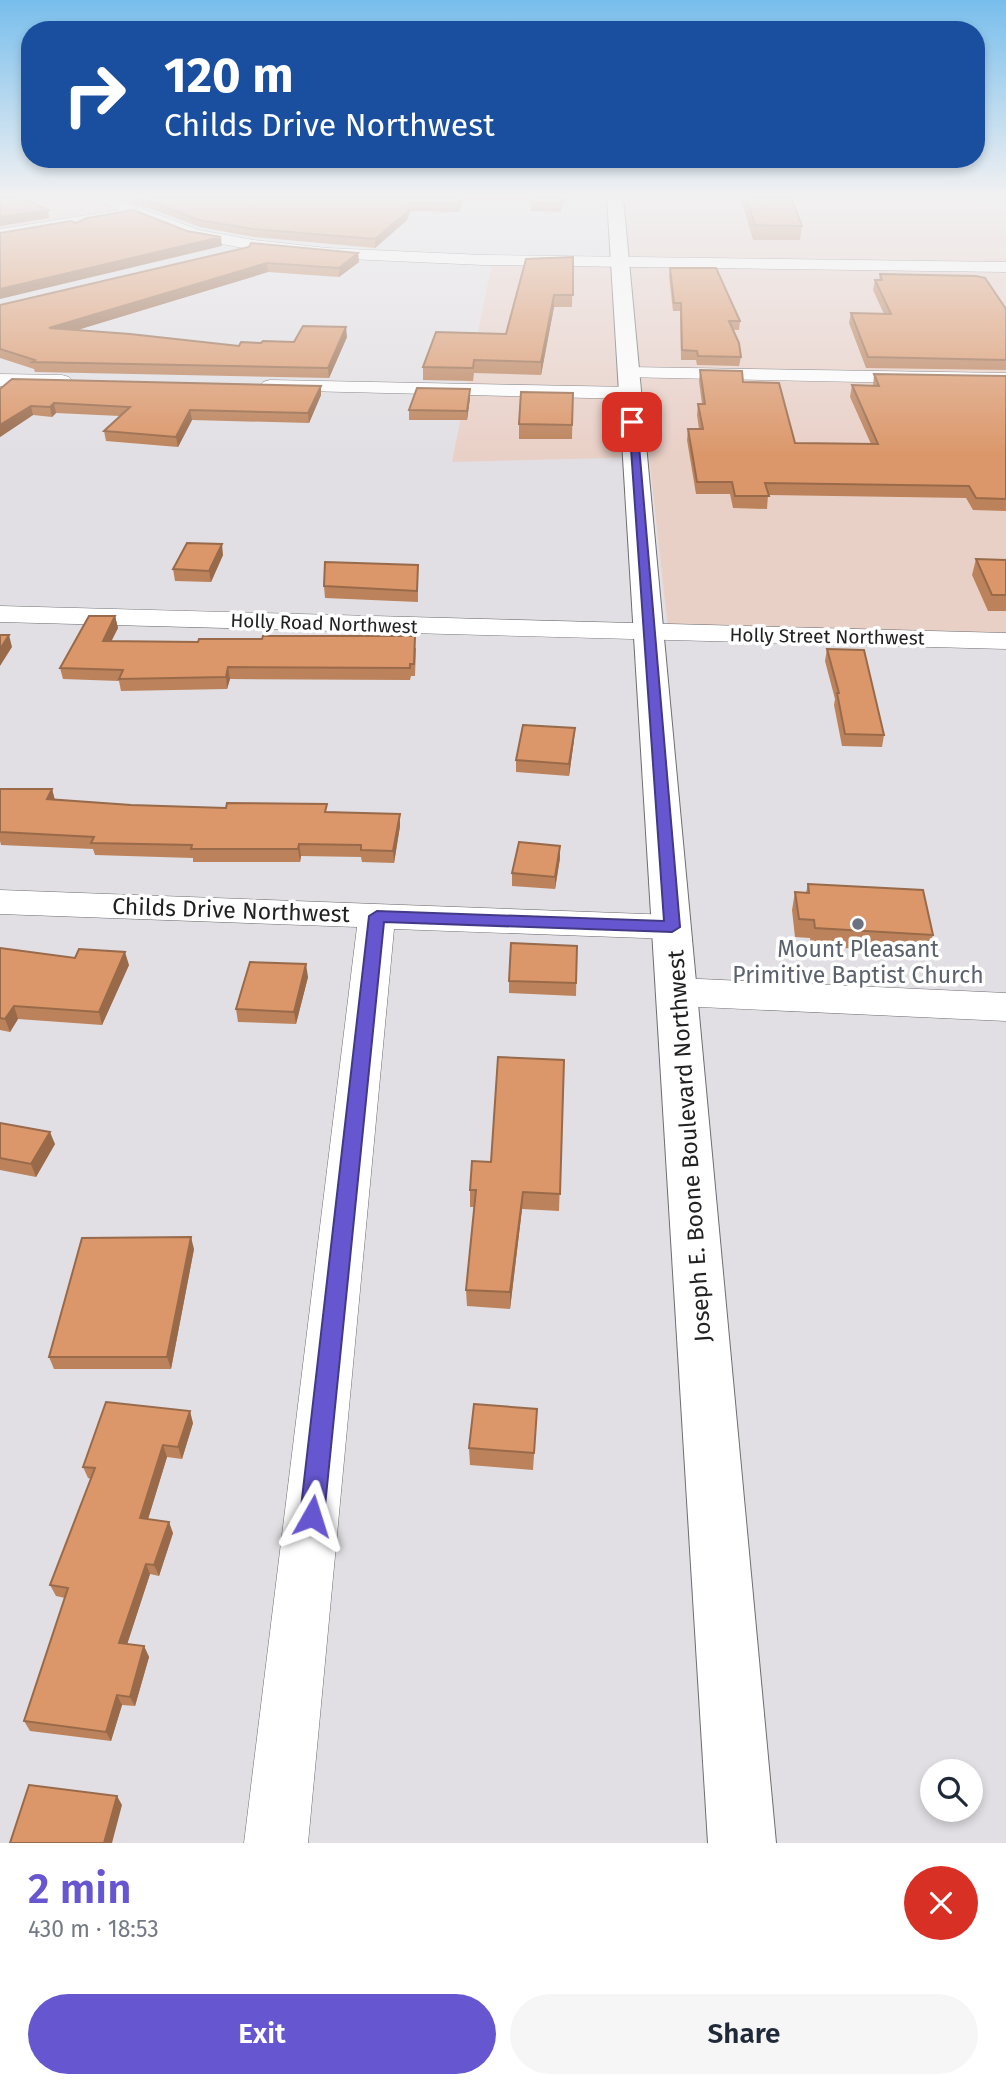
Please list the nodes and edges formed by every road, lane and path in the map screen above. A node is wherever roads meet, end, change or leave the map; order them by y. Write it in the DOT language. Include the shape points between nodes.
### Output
graph roads {
  1 [pos="621,283"];
  2 [pos="1006,379"];
  3 [pos="0,380"];
  4 [pos="84,382"];
  5 [pos="629,383"];
  6 [pos="252,385"];
  7 [pos="0,614"];
  8 [pos="649,632"];
  9 [pos="1006,641"];
  10 [pos="0,902"];
  11 [pos="377,916"];
  12 [pos="672,927"];
  13 [pos="678,992"];
  14 [pos="1006,1007"];
  15 [pos="276,1843"];
  16 [pos="743,1843"];
  1 -- 5 [label="main road, Joseph E. Boone Boulevard Northwest"];
  2 -- 5 [label="street"];
  3 -- 4 [label="street"];
  5 -- 6 [label="street"];
  5 -- 8 [label="main road, Joseph E. Boone Boulevard Northwest"];
  7 -- 8 [label="street, Holly Road Northwest"];
  8 -- 9 [label="street, Holly Street Northwest"];
  8 -- 12 [label="main road, Joseph E. Boone Boulevard Northwest"];
  10 -- 11 [label="street, Childs Drive Northwest"];
  11 -- 12 [label="street, Childs Drive Northwest"];
  11 -- 15 [label="street"];
  12 -- 13 [label="main road, Joseph E. Boone Boulevard Northwest"];
  13 -- 14 [label="street"];
  13 -- 16 [label="main road, Joseph E. Boone Boulevard Northwest"];
}
